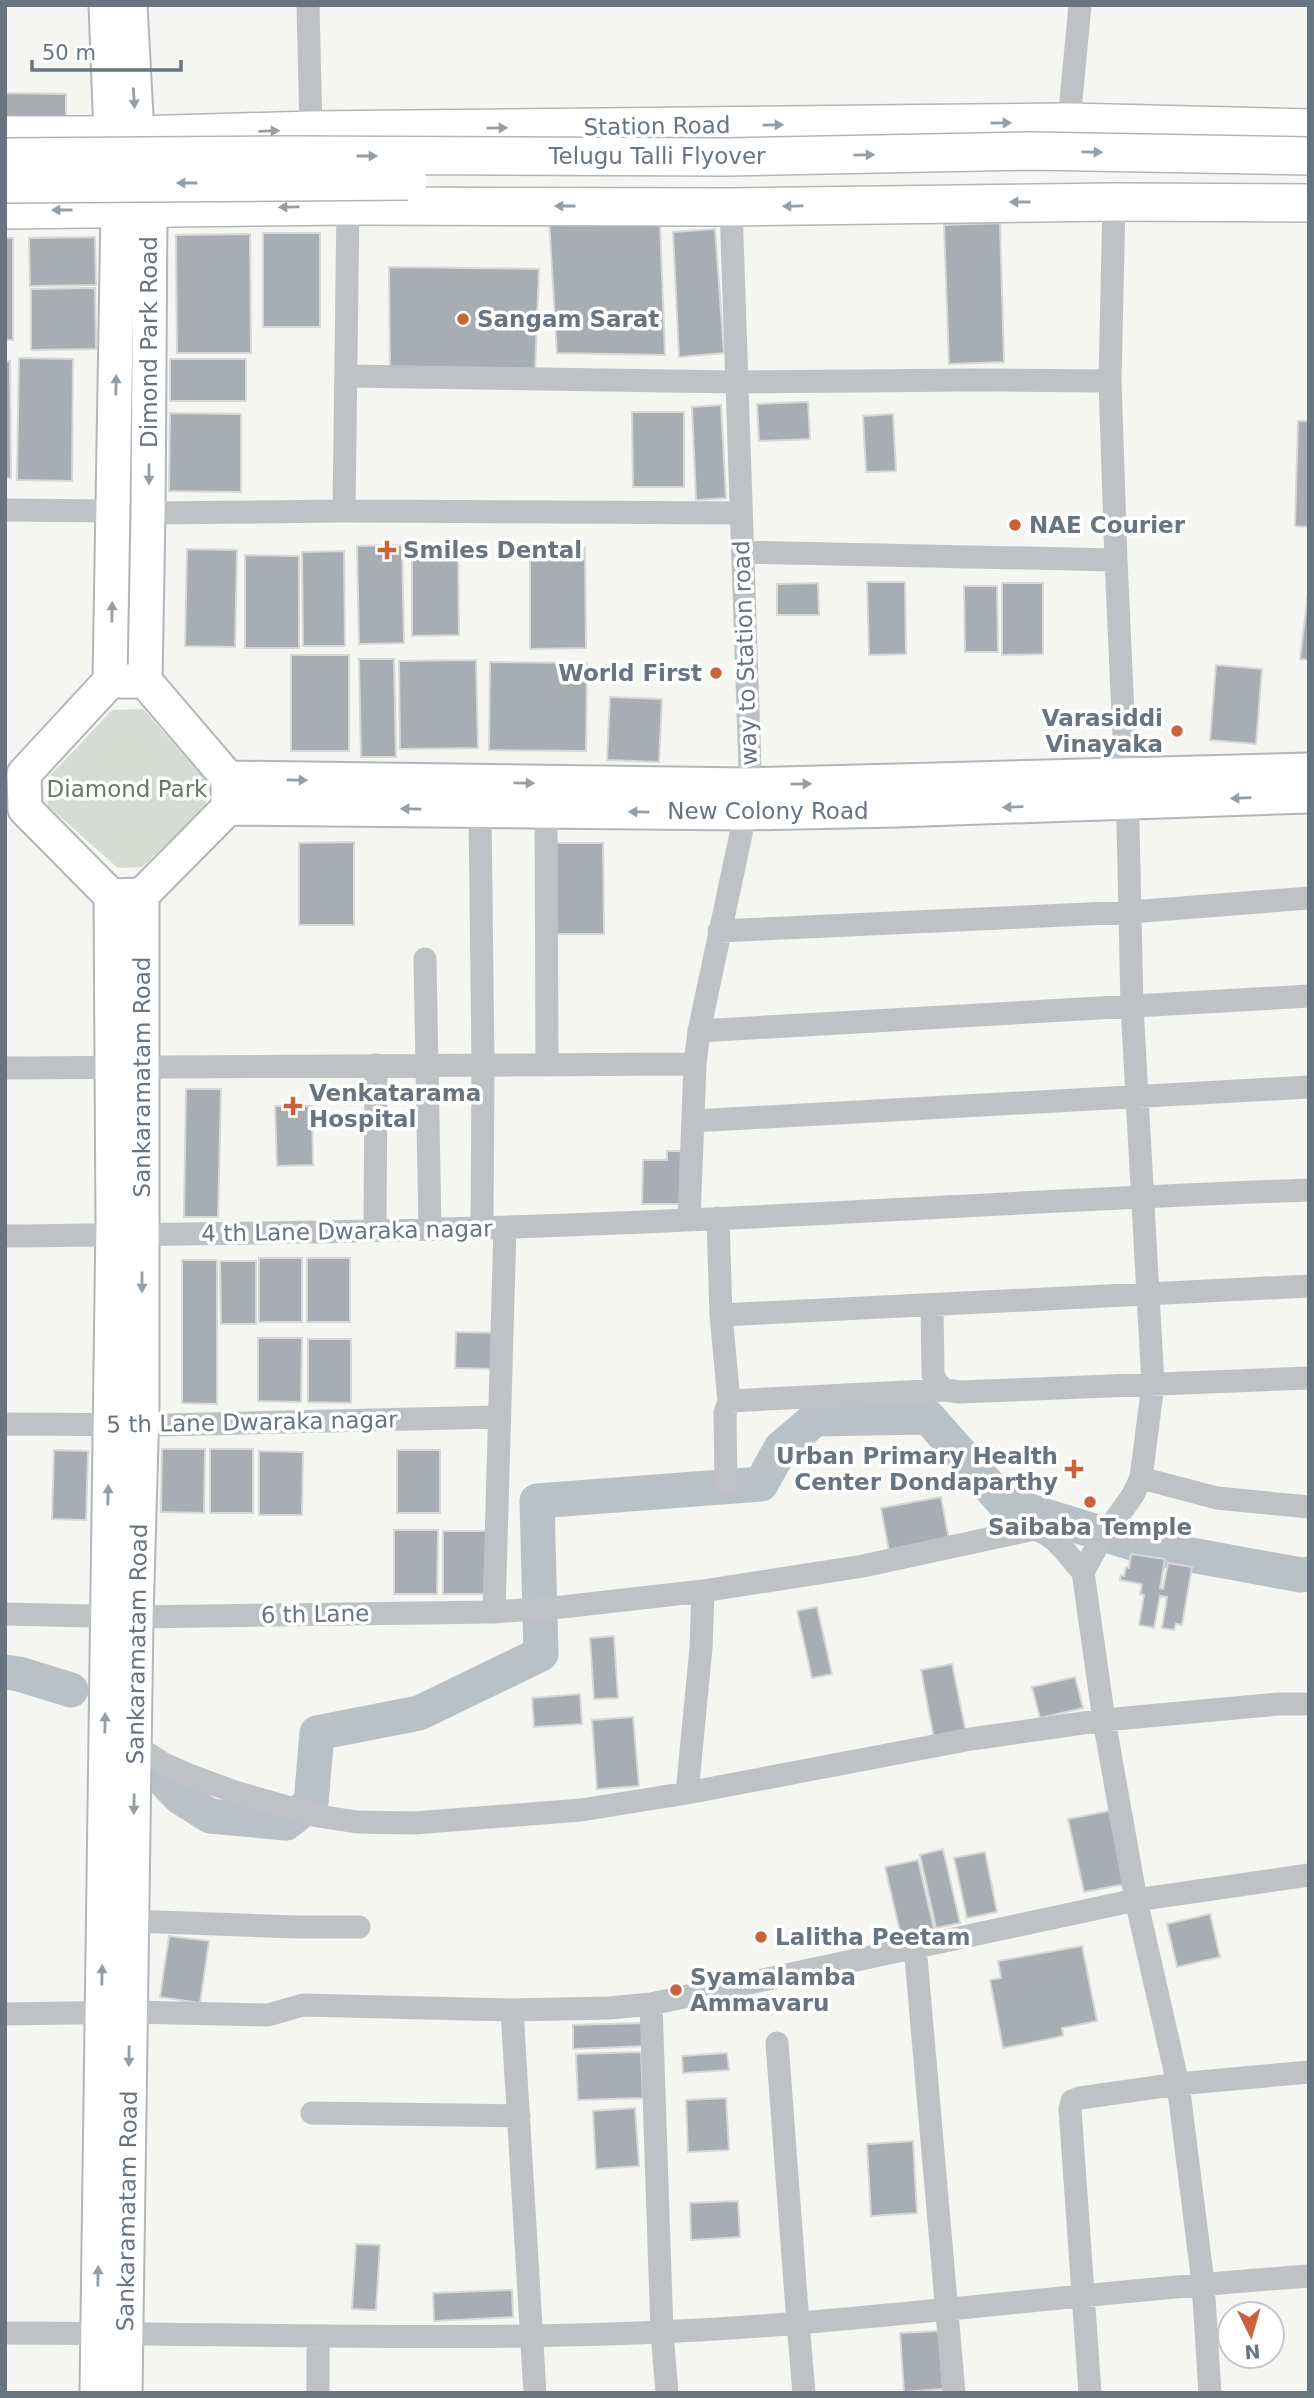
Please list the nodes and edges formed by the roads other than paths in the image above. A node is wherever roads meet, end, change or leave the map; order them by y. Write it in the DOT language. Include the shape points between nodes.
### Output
graph roads {
  1 [pos="106,5"];
  2 [pos="130,5"];
  3 [pos="308,5"];
  4 [pos="1080,5"];
  5 [pos="1069,122"];
  6 [pos="1309,128"];
  7 [pos="311,130"];
  8 [pos="5,135"];
  9 [pos="124,135"];
  10 [pos="1309,156"];
  11 [pos="5,157"];
  12 [pos="1309,181"];
  13 [pos="5,184"];
  14 [pos="1114,202"];
  15 [pos="1309,203"];
  16 [pos="348,206"];
  17 [pos="731,207"];
  18 [pos="5,210"];
  19 [pos="134,210"];
  20 [pos="347,376"];
  21 [pos="1110,381"];
  22 [pos="736,382"];
  23 [pos="5,510"];
  24 [pos="115,511"];
  25 [pos="344,511"];
  26 [pos="148,513"];
  27 [pos="741,513"];
  28 [pos="743,552"];
  29 [pos="1116,560"];
  30 [pos="110,681"];
  31 [pos="145,681"];
  32 [pos="1309,770"];
  33 [pos="15,774"];
  34 [pos="1126,789"];
  35 [pos="228,793"];
  36 [pos="1309,796"];
  37 [pos="746,799"];
  38 [pos="15,809"];
  39 [pos="480,810"];
  40 [pos="546,811"];
  41 [pos="127,896"];
  42 [pos="1309,898"];
  43 [pos="1131,912"];
  44 [pos="719,931"];
  45 [pos="425,959"];
  46 [pos="1309,996"];
  47 [pos="1132,1006"];
  48 [pos="699,1031"];
  49 [pos="483,1064"];
  50 [pos="547,1064"];
  51 [pos="695,1064"];
  52 [pos="376,1065"];
  53 [pos="428,1065"];
  54 [pos="127,1066"];
  55 [pos="5,1068"];
  56 [pos="1309,1087"];
  57 [pos="1139,1097"];
  58 [pos="693,1121"];
  59 [pos="1309,1189"];
  60 [pos="1144,1195"];
  61 [pos="718,1219"];
  62 [pos="690,1220"];
  63 [pos="482,1228"];
  64 [pos="505,1228"];
  65 [pos="430,1229"];
  66 [pos="375,1230"];
  67 [pos="127,1235"];
  68 [pos="5,1236"];
  69 [pos="1309,1286"];
  70 [pos="1149,1293"];
  71 [pos="932,1305"];
  72 [pos="721,1315"];
  73 [pos="1309,1378"];
  74 [pos="1153,1384"];
  75 [pos="945,1390"];
  76 [pos="729,1401"];
  77 [pos="499,1417"];
  78 [pos="5,1424"];
  79 [pos="109,1424"];
  80 [pos="142,1424"];
  81 [pos="1141,1478"];
  82 [pos="726,1482"];
  83 [pos="1309,1507"];
  84 [pos="1083,1572"];
  85 [pos="703,1591"];
  86 [pos="494,1612"];
  87 [pos="5,1614"];
  88 [pos="122,1618"];
  89 [pos="1309,1704"];
  90 [pos="1104,1720"];
  91 [pos="135,1745"];
  92 [pos="687,1793"];
  93 [pos="1309,1875"];
  94 [pos="1136,1900"];
  95 [pos="131,1921"];
  96 [pos="359,1927"];
  97 [pos="915,1946"];
  98 [pos="651,2004"];
  99 [pos="512,2010"];
  100 [pos="116,2012"];
  101 [pos="5,2014"];
  102 [pos="777,2043"];
  103 [pos="1309,2072"];
  104 [pos="1178,2084"];
  105 [pos="312,2113"];
  106 [pos="519,2116"];
  107 [pos="1309,2276"];
  108 [pos="1203,2283"];
  109 [pos="1083,2297"];
  110 [pos="948,2311"];
  111 [pos="798,2323"];
  112 [pos="5,2333"];
  113 [pos="112,2333"];
  114 [pos="662,2333"];
  115 [pos="318,2337"];
  116 [pos="533,2337"];
  117 [pos="97,2393"];
  118 [pos="125,2393"];
  119 [pos="318,2393"];
  120 [pos="535,2393"];
  121 [pos="667,2393"];
  122 [pos="804,2393"];
  123 [pos="954,2393"];
  124 [pos="1090,2393"];
  125 [pos="1210,2393"];
  1 -- 9 [label="main road, Dimond Park Road"];
  2 -- 9 [label="main road, Dimond Park Road, one-way"];
  3 -- 7 [label="street"];
  4 -- 5 [label="street"];
  5 -- 6 [label="main road, Station Road"];
  7 -- 5 [label="main road, Station Road, one-way"];
  9 -- 7 [label="main road, Station Road, one-way"];
  8 -- 9 [label="main road, Station Road"];
  9 -- 19 [label="main road, Dimond Park Road"];
  11 -- 10 [label="main road, Telugu Talli Flyover, one-way, bridge" via="727,157 1030,151"];
  12 -- 13 [label="main road, Telugu Talli Flyover, one-way, bridge" via="1031,177 729,183"];
  14 -- 15 [label="main road"];
  14 -- 17 [label="main road, one-way"];
  14 -- 21 [label="street"];
  17 -- 16 [label="main road, one-way"];
  16 -- 19 [label="main road, one-way"];
  16 -- 20 [label="street"];
  17 -- 22 [label="street, way to Station road"];
  19 -- 18 [label="main road, one-way"];
  24 -- 19 [label="main road, Dimond Park Road, one-way"];
  19 -- 26 [label="main road, Dimond Park Road, one-way"];
  20 -- 22 [label="street"];
  20 -- 25 [label="street"];
  21 -- 22 [label="street"];
  21 -- 29 [label="street"];
  22 -- 27 [label="street, way to Station road"];
  23 -- 24 [label="street"];
  30 -- 24 [label="main road, Dimond Park Road, one-way"];
  25 -- 26 [label="street"];
  25 -- 27 [label="street"];
  26 -- 31 [label="main road, Dimond Park Road"];
  27 -- 28 [label="street, way to Station road"];
  28 -- 29 [label="street"];
  28 -- 37 [label="street, way to Station road" via="750,736"];
  29 -- 34 [label="street"];
  30 -- 31 [label="main road"];
  30 -- 33 [label="main road"];
  31 -- 35 [label="main road"];
  32 -- 34 [label="main road, New Colony Road"];
  33 -- 38 [label="main road"];
  36 -- 34 [label="main road, New Colony Road, one-way"];
  34 -- 37 [label="main road, New Colony Road"];
  34 -- 43 [label="street"];
  35 -- 37 [label="main road, New Colony Road, one-way"];
  39 -- 35 [label="main road, New Colony Road, one-way"];
  35 -- 41 [label="main road"];
  37 -- 40 [label="main road, New Colony Road, one-way"];
  37 -- 44 [label="street, way to Station road"];
  38 -- 41 [label="main road"];
  39 -- 40 [label="main road, New Colony Road"];
  39 -- 49 [label="street"];
  40 -- 50 [label="street"];
  41 -- 54 [label="main road, Sankaramatam Road"];
  42 -- 43 [label="street"];
  43 -- 44 [label="street"];
  43 -- 47 [label="street"];
  44 -- 48 [label="street, way to Station road"];
  45 -- 53 [label="street"];
  46 -- 47 [label="street"];
  47 -- 48 [label="street"];
  47 -- 57 [label="street"];
  48 -- 51 [label="street, way to Station road"];
  49 -- 50 [label="street"];
  49 -- 53 [label="street"];
  49 -- 63 [label="street"];
  50 -- 51 [label="street"];
  51 -- 58 [label="street, way to Station road"];
  52 -- 53 [label="street"];
  52 -- 54 [label="street"];
  52 -- 66 [label="street"];
  53 -- 65 [label="street"];
  54 -- 55 [label="street"];
  54 -- 67 [label="main road, Sankaramatam Road"];
  56 -- 57 [label="street"];
  57 -- 58 [label="street"];
  57 -- 60 [label="street"];
  58 -- 62 [label="street, way to Station road"];
  59 -- 60 [label="street, 4 th Lane Dwaraka nagar"];
  60 -- 61 [label="street, 4 th Lane Dwaraka nagar"];
  60 -- 70 [label="street"];
  61 -- 62 [label="street, 4 th Lane Dwaraka nagar"];
  61 -- 72 [label="street"];
  62 -- 64 [label="street, 4 th Lane Dwaraka nagar"];
  63 -- 64 [label="street, 4 th Lane Dwaraka nagar"];
  63 -- 65 [label="street, 4 th Lane Dwaraka nagar"];
  64 -- 77 [label="street"];
  65 -- 66 [label="street, 4 th Lane Dwaraka nagar"];
  66 -- 67 [label="street, 4 th Lane Dwaraka nagar"];
  67 -- 68 [label="street, 4 th Lane Dwaraka nagar"];
  67 -- 79 [label="main road, Sankaramatam Road"];
  67 -- 80 [label="main road, Sankaramatam Road, one-way"];
  69 -- 70 [label="street"];
  70 -- 71 [label="street"];
  70 -- 74 [label="street"];
  71 -- 72 [label="street"];
  71 -- 75 [label="street" via="933,1374"];
  72 -- 76 [label="street"];
  73 -- 74 [label="street"];
  74 -- 75 [label="street"];
  74 -- 81 [label="street"];
  75 -- 76 [label="street"];
  76 -- 82 [label="street" via="724,1413"];
  77 -- 80 [label="street, 5 th Lane Dwaraka nagar"];
  77 -- 86 [label="street"];
  78 -- 79 [label="street, 5 th Lane Dwaraka nagar"];
  79 -- 80 [label="street, 5 th Lane Dwaraka nagar"];
  88 -- 79 [label="main road, Sankaramatam Road, one-way"];
  80 -- 88 [label="main road, Sankaramatam Road"];
  81 -- 83 [label="street" via="1217,1497"];
  81 -- 84 [label="street"];
  84 -- 85 [label="street, 6 th Lane" via="1055,1540 1034,1529 863,1566"];
  84 -- 90 [label="street"];
  85 -- 86 [label="street, 6 th Lane"];
  85 -- 92 [label="street"];
  86 -- 88 [label="street, 6 th Lane"];
  87 -- 88 [label="street, 6 th Lane"];
  88 -- 91 [label="main road, Sankaramatam Road"];
  100 -- 88 [label="main road, Sankaramatam Road, one-way"];
  89 -- 90 [label="street"];
  90 -- 92 [label="street" via="971,1739"];
  90 -- 94 [label="street"];
  91 -- 92 [label="street" via="164,1764 235,1792 357,1822 414,1823 581,1810"];
  91 -- 95 [label="main road, Sankaramatam Road, one-way"];
  93 -- 94 [label="street"];
  94 -- 97 [label="street"];
  94 -- 104 [label="street"];
  95 -- 96 [label="street"];
  95 -- 100 [label="main road, Sankaramatam Road"];
  97 -- 98 [label="street"];
  97 -- 110 [label="street"];
  98 -- 99 [label="street"];
  98 -- 114 [label="street"];
  99 -- 100 [label="street" via="303,2005 268,2015"];
  99 -- 106 [label="street"];
  100 -- 101 [label="street"];
  100 -- 113 [label="main road, Sankaramatam Road"];
  102 -- 111 [label="street"];
  103 -- 104 [label="street"];
  104 -- 108 [label="street"];
  104 -- 109 [label="street" via="1072,2101"];
  105 -- 106 [label="street"];
  106 -- 116 [label="street"];
  107 -- 108 [label="street"];
  108 -- 109 [label="street"];
  108 -- 125 [label="street"];
  109 -- 110 [label="street"];
  109 -- 124 [label="street"];
  110 -- 111 [label="street"];
  110 -- 123 [label="street"];
  111 -- 114 [label="street"];
  111 -- 122 [label="street"];
  112 -- 113 [label="street"];
  113 -- 115 [label="street"];
  113 -- 117 [label="main road, Sankaramatam Road"];
  113 -- 118 [label="main road, Sankaramatam Road"];
  114 -- 116 [label="street"];
  114 -- 121 [label="street"];
  115 -- 116 [label="street"];
  115 -- 119 [label="street"];
  116 -- 120 [label="street"];
}
